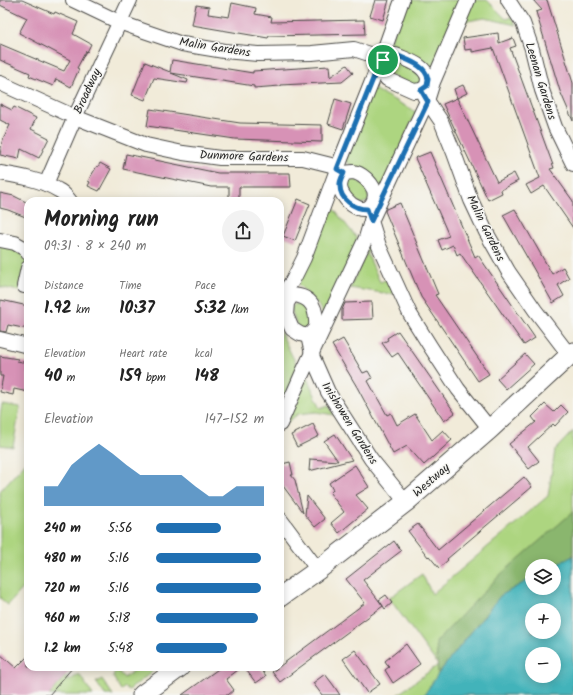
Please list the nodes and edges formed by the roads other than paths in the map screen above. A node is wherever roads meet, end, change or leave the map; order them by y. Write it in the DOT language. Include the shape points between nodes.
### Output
graph roads {
  1 [pos="73,0"];
  2 [pos="130,0"];
  3 [pos="402,0"];
  4 [pos="468,0"];
  5 [pos="508,0"];
  6 [pos="119,22"];
  7 [pos="382,59"];
  8 [pos="0,83"];
  9 [pos="424,96"];
  10 [pos="75,117"];
  11 [pos="573,164"];
  12 [pos="340,171"];
  13 [pos="0,173"];
  14 [pos="46,184"];
  15 [pos="66,197"];
  16 [pos="369,215"];
  17 [pos="0,240"];
  18 [pos="24,248"];
  19 [pos="285,290"];
  20 [pos="308,336"];
  21 [pos="0,339"];
  22 [pos="24,345"];
  23 [pos="312,353"];
  24 [pos="571,354"];
  25 [pos="284,415"];
  26 [pos="490,429"];
  27 [pos="406,502"];
  28 [pos="284,524"];
  29 [pos="318,570"];
  30 [pos="284,593"];
  31 [pos="175,671"];
  32 [pos="142,695"];
  1 -- 6 [label="street, Malin Gardens"];
  2 -- 6 [label="street, Broadway"];
  3 -- 7 [label="street"];
  4 -- 9 [label="street" via="433,82"];
  5 -- 11 [label="street, Leenan Gardens" via="523,23 555,127"];
  6 -- 7 [label="street, Malin Gardens" via="182,44 224,51 258,54 354,50"];
  6 -- 10 [label="street, Broadway"];
  7 -- 9 [label="street" via="382,72 387,79"];
  7 -- 9 [label="street, Malin Gardens" via="396,55 424,69 428,79"];
  7 -- 12 [label="street"];
  8 -- 10 [label="street, Dunmore Gardens"];
  9 -- 16 [label="street"];
  9 -- 24 [label="street, Malin Gardens" via="441,121 471,200 497,252 535,310"];
  10 -- 12 [label="street, Dunmore Gardens" via="146,145 183,153 220,158 303,158 331,165"];
  10 -- 14 [label="street, Broadway"];
  12 -- 16 [label="street" via="339,185 342,193 349,203"];
  12 -- 16 [label="street, Dunmore Gardens" via="358,173 374,190"];
  12 -- 19 [label="street" via="304,258"];
  13 -- 14 [label="street"];
  14 -- 15 [label="street" via="59,190"];
  16 -- 23 [label="street" via="366,238"];
  16 -- 26 [label="street" via="379,246 410,314 458,389"];
  17 -- 18 [label="street" via="15,243"];
  19 -- 20 [label="street" via="286,315 292,329"];
  19 -- 20 [label="street" via="305,298 315,310 316,328"];
  20 -- 23 [label="street, Inishowen Gardens"];
  21 -- 22 [label="street"];
  23 -- 25 [label="street"];
  23 -- 27 [label="street, Inishowen Gardens" via="328,392 352,431"];
  24 -- 26 [label="street, Westway"];
  26 -- 27 [label="street, Westway"];
  27 -- 29 [label="street, Westway"];
  28 -- 29 [label="street"];
  29 -- 30 [label="street, Westway"];
  31 -- 32 [label="street"];
}
